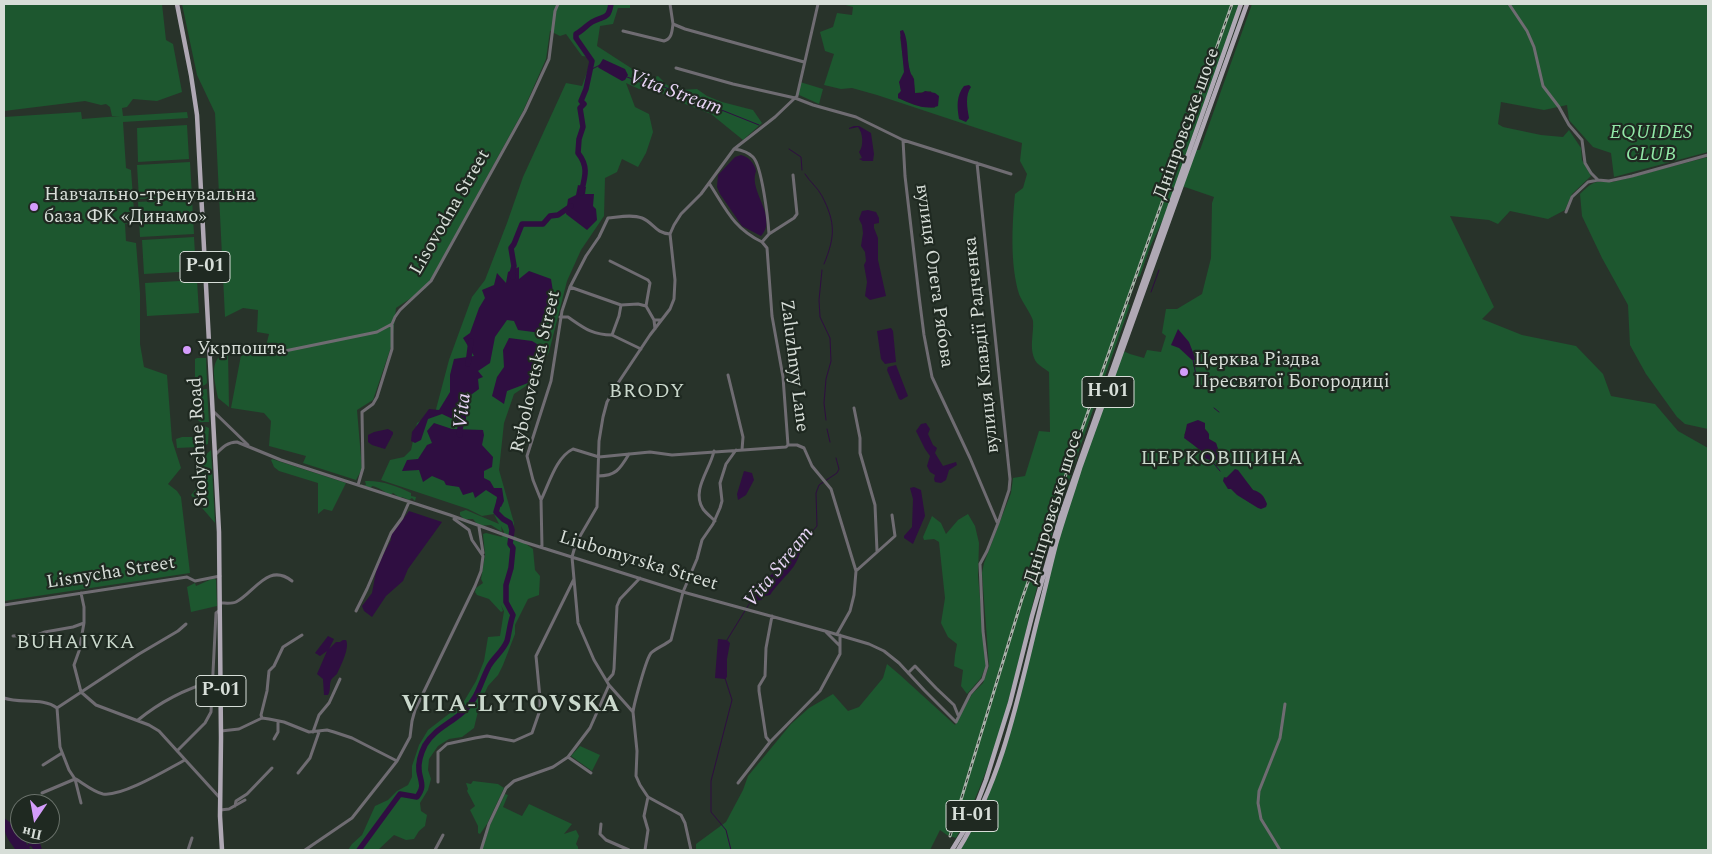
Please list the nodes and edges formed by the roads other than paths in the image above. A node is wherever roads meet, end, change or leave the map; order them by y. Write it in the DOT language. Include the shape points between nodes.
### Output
graph roads {
  1 [pos="177,4"];
  2 [pos="558,4"];
  3 [pos="670,4"];
  4 [pos="818,4"];
  5 [pos="1241,4"];
  6 [pos="1246,4"];
  7 [pos="1509,4"];
  8 [pos="673,24"];
  9 [pos="623,31"];
  10 [pos="804,62"];
  11 [pos="676,68"];
  12 [pos="795,98"];
  13 [pos="903,140"];
  14 [pos="734,149"];
  15 [pos="1708,155"];
  16 [pos="977,163"];
  17 [pos="1011,174"];
  18 [pos="793,175"];
  19 [pos="1598,180"];
  20 [pos="710,183"];
  21 [pos="1566,212"];
  22 [pos="670,234"];
  23 [pos="769,234"];
  24 [pos="762,242"];
  25 [pos="610,261"];
  26 [pos="570,287"];
  27 [pos="621,305"];
  28 [pos="646,306"];
  29 [pos="560,317"];
  30 [pos="654,320"];
  31 [pos="661,320"];
  32 [pos="392,324"];
  33 [pos="655,329"];
  34 [pos="612,335"];
  35 [pos="641,349"];
  36 [pos="210,356"];
  37 [pos="728,376"];
  38 [pos="854,408"];
  39 [pos="213,411"];
  40 [pos="788,445"];
  41 [pos="248,446"];
  42 [pos="736,450"];
  43 [pos="742,450"];
  44 [pos="714,451"];
  45 [pos="629,454"];
  46 [pos="215,455"];
  47 [pos="599,457"];
  48 [pos="598,476"];
  49 [pos="358,486"];
  50 [pos="541,500"];
  51 [pos="409,502"];
  52 [pos="450,515"];
  53 [pos="892,515"];
  54 [pos="715,521"];
  55 [pos="998,522"];
  56 [pos="479,526"];
  57 [pos="542,547"];
  58 [pos="877,551"];
  59 [pos="483,556"];
  60 [pos="572,556"];
  61 [pos="856,571"];
  62 [pos="220,575"];
  63 [pos="574,578"];
  64 [pos="640,578"];
  65 [pos="292,581"];
  66 [pos="682,592"];
  67 [pos="81,593"];
  68 [pos="220,603"];
  69 [pos="4,605"];
  70 [pos="220,610"];
  71 [pos="356,611"];
  72 [pos="772,616"];
  73 [pos="84,623"];
  74 [pos="186,624"];
  75 [pos="825,631"];
  76 [pos="302,635"];
  77 [pos="839,635"];
  78 [pos="13,636"];
  79 [pos="839,646"];
  80 [pos="908,673"];
  81 [pos="340,679"];
  82 [pos="213,681"];
  83 [pos="607,681"];
  84 [pos="609,685"];
  85 [pos="82,692"];
  86 [pos="4,698"];
  87 [pos="1285,704"];
  88 [pos="57,708"];
  89 [pos="633,712"];
  90 [pos="958,715"];
  91 [pos="262,718"];
  92 [pos="138,720"];
  93 [pos="278,721"];
  94 [pos="221,731"];
  95 [pos="313,732"];
  96 [pos="319,732"];
  97 [pos="274,739"];
  98 [pos="770,742"];
  99 [pos="177,751"];
  100 [pos="62,753"];
  101 [pos="568,757"];
  102 [pos="185,760"];
  103 [pos="397,761"];
  104 [pos="42,765"];
  105 [pos="272,768"];
  106 [pos="298,773"];
  107 [pos="591,773"];
  108 [pos="75,779"];
  109 [pos="438,782"];
  110 [pos="738,783"];
  111 [pos="42,793"];
  112 [pos="648,797"];
  113 [pos="220,798"];
  114 [pos="245,800"];
  115 [pos="81,803"];
  116 [pos="235,806"];
  117 [pos="220,810"];
  118 [pos="601,824"];
  119 [pos="443,836"];
  120 [pos="192,838"];
  121 [pos="188,850"];
  122 [pos="222,850"];
  123 [pos="305,850"];
  124 [pos="435,850"];
  125 [pos="481,850"];
  126 [pos="629,850"];
  127 [pos="646,850"];
  128 [pos="691,850"];
  129 [pos="952,850"];
  130 [pos="958,850"];
  131 [pos="1280,850"];
  1 -- 36 [label="main road, Stolychne Road / Р-01" via="196,109"];
  2 -- 32 [label="street, Lisovodna Street" via="549,59 525,111 431,281 400,310"];
  3 -- 8 [label="street"];
  4 -- 10 [label="street"];
  5 -- 129 [label="main road, Дніпровське шосе / Н-01" via="1060,518 986,780 971,818"];
  6 -- 130 [label="main road, Дніпровське шосе / Н-01" via="1071,496 1003,753 977,817"];
  7 -- 19 [label="street" via="1534,47 1543,86 1560,107 1568,125 1582,140 1585,163"];
  8 -- 9 [label="street" via="671,36 664,41"];
  8 -- 10 [label="street"];
  10 -- 12 [label="street"];
  11 -- 12 [label="street"];
  12 -- 13 [label="street" via="856,117"];
  12 -- 14 [label="street"];
  13 -- 16 [label="street"];
  13 -- 55 [label="street, вулиця Олега Рябова" via="919,296 932,377"];
  14 -- 20 [label="street"];
  14 -- 23 [label="street" via="748,153 757,163"];
  15 -- 19 [label="street" via="1632,176"];
  16 -- 17 [label="street"];
  16 -- 55 [label="street, вулиця Клавдії Радченка" via="1010,479"];
  18 -- 23 [label="street" via="797,214"];
  19 -- 21 [label="street" via="1588,182 1572,197"];
  20 -- 22 [label="street" via="681,214"];
  20 -- 24 [label="street" via="738,227"];
  22 -- 26 [label="street, Rybolovetska Street" via="657,231 642,218 608,218"];
  22 -- 31 [label="street" via="675,291 670,308"];
  23 -- 24 [label="street"];
  24 -- 40 [label="street, Zaluzhnyy Lane" via="767,248 772,316 784,377"];
  25 -- 28 [label="street" via="648,280"];
  26 -- 27 [label="street"];
  26 -- 29 [label="street, Rybolovetska Street"];
  27 -- 28 [label="street"];
  27 -- 34 [label="street"];
  28 -- 30 [label="street"];
  29 -- 34 [label="street" via="568,317 594,333"];
  29 -- 50 [label="street, Rybolovetska Street" via="551,381 527,456"];
  30 -- 31 [label="street"];
  30 -- 33 [label="street"];
  31 -- 33 [label="street"];
  32 -- 36 [label="street" via="377,332 275,353 228,349"];
  32 -- 49 [label="street" via="392,349 376,397 373,404 362,412 364,468"];
  33 -- 35 [label="street"];
  34 -- 35 [label="street"];
  35 -- 47 [label="street" via="607,402 598,441"];
  36 -- 39 [label="main road, Stolychne Road / Р-01"];
  37 -- 43 [label="street" via="743,436"];
  38 -- 58 [label="street" via="860,453 875,506"];
  39 -- 41 [label="street"];
  39 -- 46 [label="main road, Stolychne Road / Р-01"];
  40 -- 43 [label="street, Zaluzhnyy Lane"];
  40 -- 61 [label="street" via="804,448 812,466 831,489"];
  41 -- 46 [label="street" via="231,442"];
  41 -- 49 [label="street"];
  42 -- 43 [label="street, Zaluzhnyy Lane"];
  42 -- 44 [label="street, Zaluzhnyy Lane"];
  42 -- 54 [label="street" via="726,464 720,483 722,501"];
  44 -- 45 [label="street, Zaluzhnyy Lane" via="672,455"];
  44 -- 54 [label="street" via="699,490 699,499 703,509"];
  45 -- 47 [label="street, Zaluzhnyy Lane"];
  45 -- 48 [label="street" via="614,473"];
  46 -- 62 [label="main road, Stolychne Road / Р-01"];
  47 -- 48 [label="street"];
  47 -- 50 [label="street" via="580,450 567,452"];
  48 -- 60 [label="street" via="597,507"];
  49 -- 51 [label="street"];
  50 -- 57 [label="street, Rybolovetska Street"];
  51 -- 52 [label="street"];
  51 -- 71 [label="street" via="391,533"];
  52 -- 56 [label="street"];
  52 -- 59 [label="street" via="469,530"];
  53 -- 58 [label="street" via="895,536"];
  54 -- 66 [label="street" via="702,540"];
  55 -- 90 [label="street, вулиця Клавдії Радченка" via="980,564 987,666 983,679"];
  56 -- 57 [label="street, Liubomyrska Street"];
  56 -- 59 [label="street"];
  57 -- 60 [label="street, Liubomyrska Street"];
  58 -- 61 [label="street"];
  59 -- 103 [label="street" via="478,582 415,710 410,737"];
  60 -- 63 [label="street"];
  60 -- 64 [label="street, Liubomyrska Street"];
  61 -- 77 [label="street" via="850,611"];
  62 -- 67 [label="street, Lisnycha Street" via="195,581 187,576"];
  62 -- 68 [label="main road, Stolychne Road / Р-01"];
  63 -- 83 [label="street" via="580,630"];
  63 -- 109 [label="street" via="536,656 540,710 532,733 514,740 486,736 447,744 438,752"];
  64 -- 66 [label="street, Liubomyrska Street"];
  64 -- 83 [label="street" via="617,606 614,669"];
  65 -- 68 [label="street" via="278,574 266,577 235,603"];
  66 -- 72 [label="street, Liubomyrska Street"];
  66 -- 89 [label="street" via="672,640 650,654"];
  67 -- 69 [label="street, Lisnycha Street"];
  67 -- 73 [label="street"];
  68 -- 70 [label="main road, Stolychne Road / Р-01"];
  70 -- 82 [label="street" via="216,613"];
  70 -- 94 [label="main road, Stolychne Road / Р-01"];
  72 -- 75 [label="street, Liubomyrska Street"];
  72 -- 98 [label="street" via="765,676 759,686 766,737"];
  73 -- 78 [label="street" via="37,635"];
  73 -- 85 [label="street" via="74,666"];
  74 -- 85 [label="street"];
  75 -- 77 [label="street, Liubomyrska Street"];
  75 -- 79 [label="street"];
  76 -- 91 [label="street" via="283,647 269,671"];
  77 -- 79 [label="street"];
  77 -- 80 [label="street, Liubomyrska Street" via="884,651"];
  79 -- 98 [label="street" via="840,654 820,690"];
  80 -- 90 [label="street, Liubomyrska Street" via="956,722"];
  80 -- 90 [label="street" via="915,666 954,704"];
  81 -- 95 [label="street"];
  82 -- 92 [label="street" via="175,695"];
  82 -- 99 [label="street" via="211,712"];
  83 -- 84 [label="street"];
  84 -- 89 [label="street"];
  84 -- 101 [label="street" via="590,728"];
  85 -- 88 [label="street"];
  85 -- 92 [label="street" via="96,705"];
  86 -- 88 [label="street" via="44,703"];
  87 -- 131 [label="street" via="1280,738 1259,791 1258,803 1261,819"];
  88 -- 100 [label="street"];
  89 -- 112 [label="street" via="636,776"];
  91 -- 93 [label="street"];
  91 -- 94 [label="street" via="239,729"];
  92 -- 99 [label="street" via="159,731"];
  93 -- 95 [label="street"];
  93 -- 97 [label="street"];
  94 -- 113 [label="main road, Stolychne Road / Р-01"];
  95 -- 96 [label="street"];
  96 -- 103 [label="street" via="326,730 352,738"];
  96 -- 106 [label="street" via="310,758"];
  98 -- 110 [label="street"];
  99 -- 102 [label="street"];
  100 -- 104 [label="street"];
  100 -- 108 [label="street"];
  101 -- 107 [label="street"];
  101 -- 125 [label="street" via="506,788"];
  102 -- 108 [label="street" via="135,786 108,794"];
  102 -- 113 [label="street"];
  103 -- 123 [label="street" via="352,818"];
  105 -- 116 [label="street"];
  108 -- 111 [label="street"];
  108 -- 115 [label="street"];
  112 -- 127 [label="street" via="644,816 648,837"];
  112 -- 128 [label="street" via="680,815"];
  113 -- 117 [label="main road, Stolychne Road / Р-01"];
  114 -- 116 [label="street"];
  116 -- 117 [label="street"];
  117 -- 122 [label="main road, Stolychne Road / Р-01"];
  118 -- 126 [label="street" via="600,834 606,840"];
  119 -- 124 [label="street"];
  120 -- 121 [label="street"];
}
